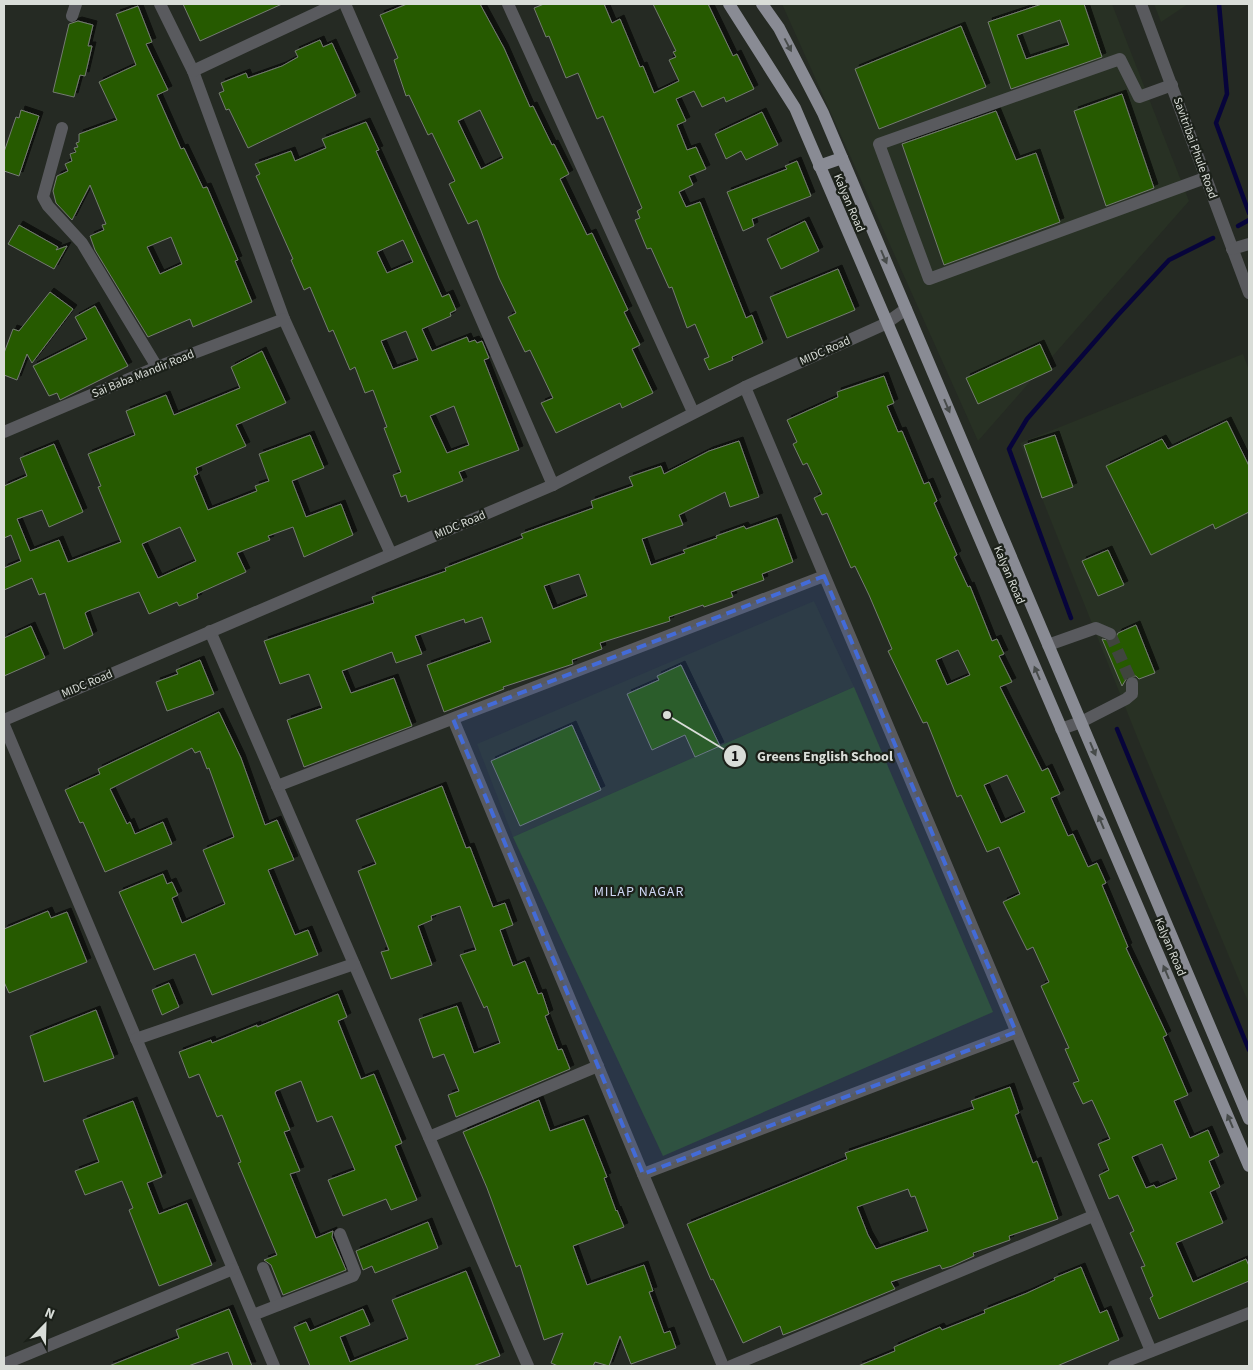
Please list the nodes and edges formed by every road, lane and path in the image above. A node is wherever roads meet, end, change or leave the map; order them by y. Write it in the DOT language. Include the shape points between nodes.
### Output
graph roads {
  1 [pos="160,4"];
  2 [pos="336,4"];
  3 [pos="345,4"];
  4 [pos="508,4"];
  5 [pos="729,4"];
  6 [pos="762,4"];
  7 [pos="1140,4"];
  8 [pos="194,71"];
  9 [pos="1172,85"];
  10 [pos="62,128"];
  11 [pos="842,158"];
  12 [pos="819,166"];
  13 [pos="1205,178"];
  14 [pos="1249,244"];
  15 [pos="1232,249"];
  16 [pos="1245,271"];
  17 [pos="1249,293"];
  18 [pos="906,309"];
  19 [pos="284,319"];
  20 [pos="885,324"];
  21 [pos="158,367"];
  22 [pos="745,386"];
  23 [pos="693,412"];
  24 [pos="4,432"];
  25 [pos="553,485"];
  26 [pos="390,554"];
  27 [pos="824,576"];
  28 [pos="210,631"];
  29 [pos="1110,634"];
  30 [pos="1048,645"];
  31 [pos="1132,683"];
  32 [pos="453,719"];
  33 [pos="4,720"];
  34 [pos="1081,722"];
  35 [pos="4,725"];
  36 [pos="1061,729"];
  37 [pos="277,786"];
  38 [pos="354,964"];
  39 [pos="1016,1032"];
  40 [pos="136,1039"];
  41 [pos="598,1066"];
  42 [pos="1248,1114"];
  43 [pos="429,1138"];
  44 [pos="1249,1166"];
  45 [pos="643,1174"];
  46 [pos="1093,1216"];
  47 [pos="340,1234"];
  48 [pos="263,1268"];
  49 [pos="233,1269"];
  50 [pos="278,1305"];
  51 [pos="1249,1313"];
  52 [pos="253,1315"];
  53 [pos="1151,1350"];
  54 [pos="4,1364"];
  55 [pos="274,1366"];
  56 [pos="528,1366"];
  57 [pos="723,1366"];
  58 [pos="731,1366"];
  59 [pos="1114,1366"];
  1 -- 8 [label="street"];
  2 -- 8 [label="street"];
  3 -- 25 [label="street"];
  4 -- 23 [label="street"];
  5 -- 12 [label="main road, Kalyan Road" via="794,108"];
  6 -- 11 [label="main road, Kalyan Road, one-way" via="779,28 823,113"];
  7 -- 9 [label="street, Savitribai Phule Road"];
  8 -- 19 [label="street"];
  9 -- 13 [label="street, Savitribai Phule Road"];
  9 -- 13 [label="street" via="1139,97 1120,59 879,144 929,279"];
  10 -- 21 [label="street" via="43,197 82,243"];
  11 -- 12 [label="main road"];
  11 -- 18 [label="main road, Kalyan Road, one-way"];
  12 -- 20 [label="main road, Kalyan Road"];
  13 -- 15 [label="street, Savitribai Phule Road"];
  14 -- 15 [label="street"];
  15 -- 16 [label="street, Savitribai Phule Road"];
  16 -- 17 [label="street, Savitribai Phule Road"];
  18 -- 20 [label="street, MIDC Road"];
  18 -- 30 [label="main road, Kalyan Road, one-way"];
  19 -- 21 [label="street, Sai Baba Mandir Road"];
  19 -- 26 [label="street"];
  20 -- 22 [label="street, MIDC Road"];
  36 -- 20 [label="main road, Kalyan Road, one-way"];
  21 -- 24 [label="street, Sai Baba Mandir Road"];
  22 -- 23 [label="street, MIDC Road"];
  22 -- 27 [label="street"];
  23 -- 25 [label="street, MIDC Road"];
  25 -- 26 [label="street, MIDC Road"];
  26 -- 28 [label="street, MIDC Road"];
  27 -- 32 [label="street"];
  27 -- 39 [label="street"];
  28 -- 33 [label="street, MIDC Road"];
  28 -- 37 [label="street"];
  29 -- 30 [label="street" via="1096,628"];
  30 -- 34 [label="main road, Kalyan Road"];
  31 -- 34 [label="street" via="1132,694 1126,699"];
  32 -- 37 [label="street"];
  32 -- 41 [label="street"];
  34 -- 36 [label="street"];
  34 -- 42 [label="main road, Kalyan Road, one-way"];
  35 -- 40 [label="street"];
  44 -- 36 [label="main road, Kalyan Road, one-way"];
  37 -- 38 [label="street"];
  38 -- 40 [label="street"];
  38 -- 43 [label="street"];
  39 -- 45 [label="street"];
  39 -- 46 [label="street"];
  40 -- 49 [label="street"];
  41 -- 43 [label="street"];
  41 -- 45 [label="street"];
  43 -- 56 [label="street"];
  45 -- 57 [label="street"];
  46 -- 53 [label="street"];
  46 -- 58 [label="street"];
  47 -- 50 [label="street" via="355,1272 353,1276"];
  48 -- 50 [label="street"];
  49 -- 52 [label="street"];
  49 -- 54 [label="street"];
  50 -- 52 [label="street"];
  51 -- 53 [label="street"];
  52 -- 55 [label="street"];
  53 -- 59 [label="street"];
}
